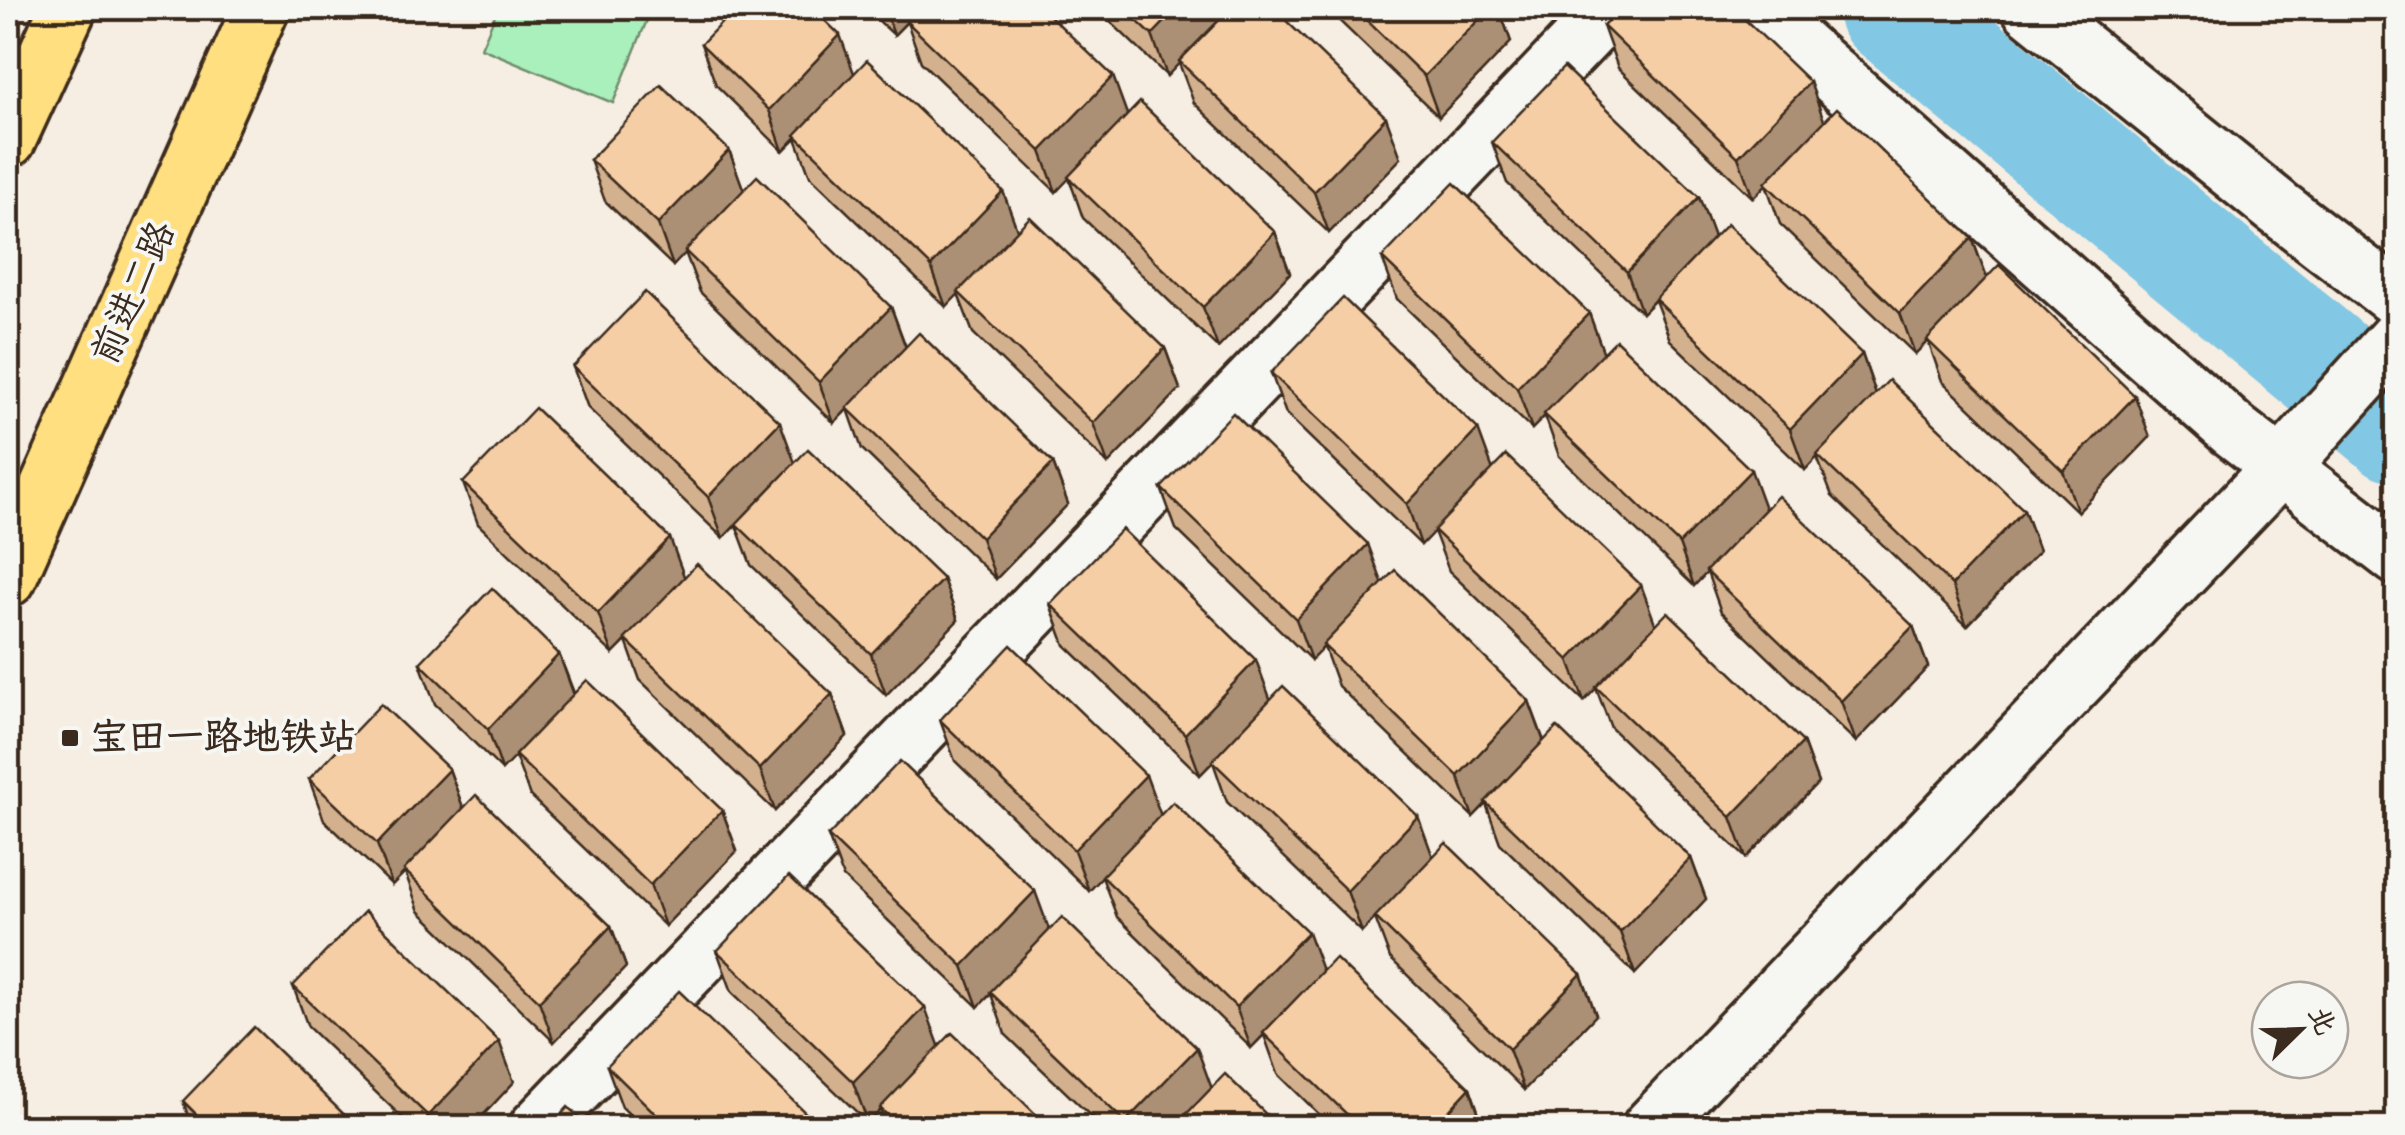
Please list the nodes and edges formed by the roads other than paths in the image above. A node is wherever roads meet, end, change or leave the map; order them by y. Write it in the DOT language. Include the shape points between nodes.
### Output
graph roads {
  1 [pos="68,8"];
  2 [pos="261,8"];
  3 [pos="1610,8"];
  4 [pos="1757,8"];
  5 [pos="2030,8"];
  6 [pos="8,139"];
  7 [pos="2395,327"];
  8 [pos="2291,456"];
  9 [pos="2398,558"];
  10 [pos="8,578"];
  11 [pos="537,1128"];
  12 [pos="1650,1128"];
  1 -- 6 [label="main road"];
  2 -- 10 [label="main road, 前进二路"];
  3 -- 11 [label="street"];
  4 -- 8 [label="street" via="2232,429"];
  5 -- 7 [label="street" via="2277,207"];
  7 -- 8 [label="street"];
  8 -- 9 [label="street"];
  8 -- 12 [label="street"];
}
